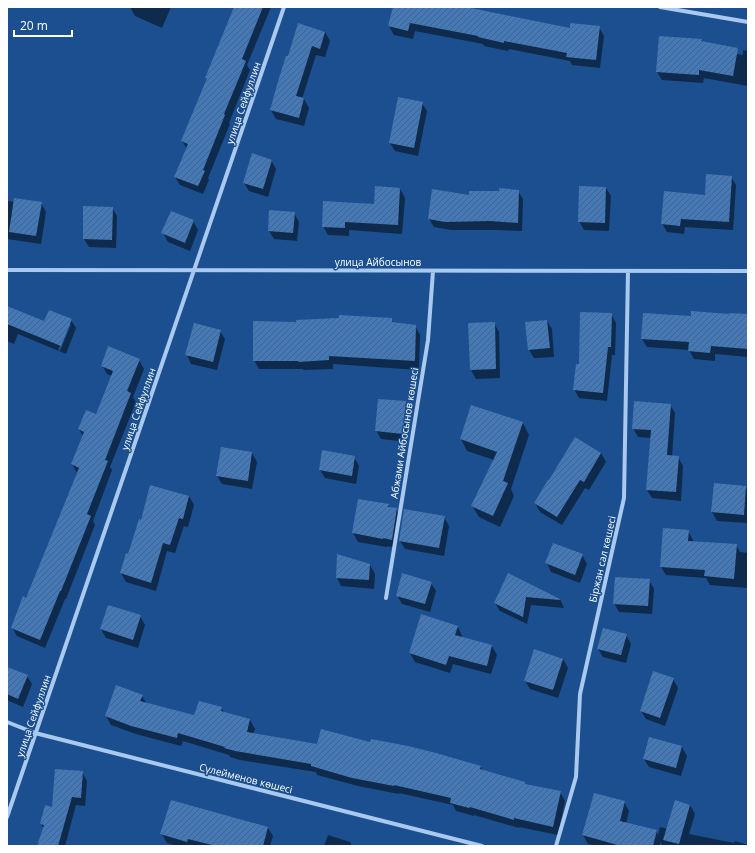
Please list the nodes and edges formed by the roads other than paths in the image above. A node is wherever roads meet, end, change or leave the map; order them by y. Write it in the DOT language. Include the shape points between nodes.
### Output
graph roads {
  1 [pos="284,7"];
  2 [pos="660,7"];
  3 [pos="748,22"];
  4 [pos="7,270"];
  5 [pos="194,270"];
  6 [pos="433,270"];
  7 [pos="628,271"];
  8 [pos="748,271"];
  9 [pos="386,598"];
  10 [pos="7,722"];
  11 [pos="35,734"];
  12 [pos="7,817"];
  13 [pos="482,846"];
  14 [pos="556,846"];
  1 -- 5 [label="street, улица Сейфуллин"];
  2 -- 3 [label="street"];
  4 -- 5 [label="street, улица Айбосынов"];
  5 -- 6 [label="street, улица Айбосынов"];
  5 -- 11 [label="street, улица Сейфуллин"];
  6 -- 7 [label="street, улица Айбосынов"];
  6 -- 9 [label="street, Абжәми Айбосынов көшесі" via="428,340"];
  7 -- 8 [label="street, улица Айбосынов"];
  7 -- 14 [label="street, Біржан сал көшесі" via="624,498 580,694 576,777"];
  10 -- 11 [label="street, Сүлейменов көшесі"];
  11 -- 12 [label="street, улица Сейфуллин"];
  11 -- 13 [label="street, Сүлейменов көшесі"];
}
